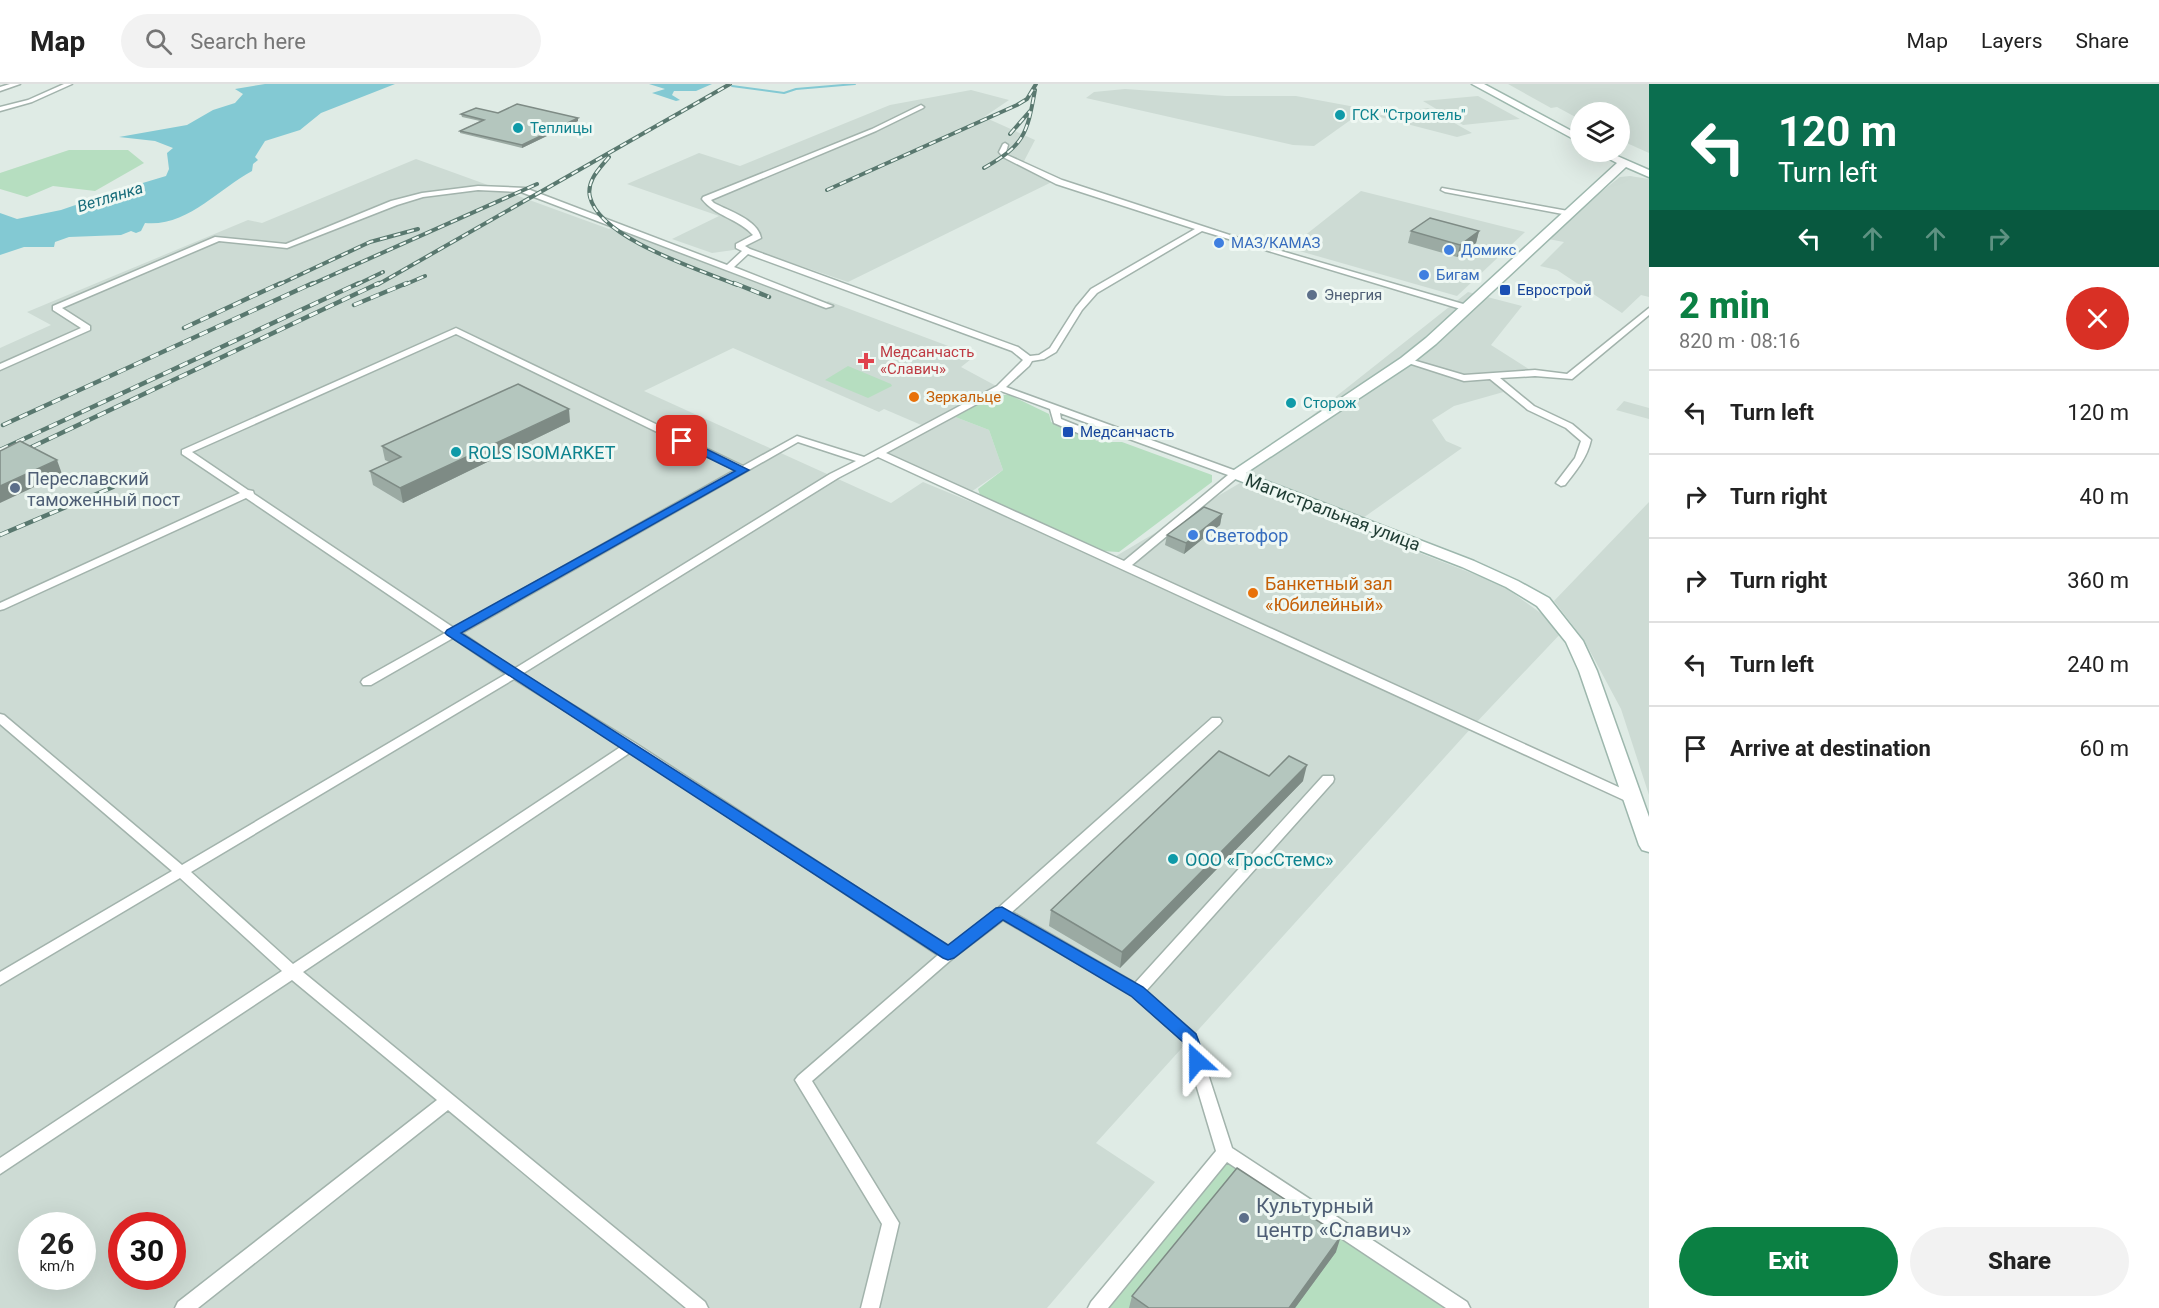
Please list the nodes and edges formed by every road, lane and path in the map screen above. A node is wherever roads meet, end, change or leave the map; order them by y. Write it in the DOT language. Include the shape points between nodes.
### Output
graph roads {
  1 [pos="17,84"];
  2 [pos="48,84"];
  3 [pos="69,84"];
  4 [pos="1477,84"];
  5 [pos="60,87"];
  6 [pos="0,89"];
  7 [pos="921,107"];
  8 [pos="0,109"];
  9 [pos="1570,134"];
  10 [pos="1005,145"];
  11 [pos="1619,162"];
  12 [pos="1623,164"];
  13 [pos="1649,174"];
  14 [pos="1445,190"];
  15 [pos="1568,213"];
  16 [pos="1202,228"];
  17 [pos="747,251"];
  18 [pos="729,267"];
  19 [pos="830,306"];
  20 [pos="1467,308"];
  21 [pos="1649,311"];
  22 [pos="1028,359"];
  23 [pos="1406,361"];
  24 [pos="0,367"];
  25 [pos="1493,377"];
  26 [pos="1000,388"];
  27 [pos="878,453"];
  28 [pos="865,460"];
  29 [pos="744,470"];
  30 [pos="1235,474"];
  31 [pos="1561,483"];
  32 [pos="249,493"];
  33 [pos="1125,566"];
  34 [pos="0,607"];
  35 [pos="452,633"];
  36 [pos="514,674"];
  37 [pos="367,682"];
  38 [pos="0,718"];
  39 [pos="1216,721"];
  40 [pos="631,746"];
  41 [pos="1328,779"];
  42 [pos="1632,798"];
  43 [pos="1649,845"];
  44 [pos="182,872"];
  45 [pos="1002,912"];
  46 [pos="948,954"];
  47 [pos="294,972"];
  48 [pos="0,980"];
  49 [pos="1137,991"];
  50 [pos="449,1100"];
  51 [pos="1225,1152"];
  52 [pos="0,1167"];
  53 [pos="184,1308"];
  54 [pos="699,1308"];
  55 [pos="870,1308"];
  56 [pos="1096,1308"];
  57 [pos="1461,1308"];
  1 -- 6 [label="street"];
  2 -- 5 [label="street"];
  3 -- 5 [label="street"];
  4 -- 9 [label="main road"];
  5 -- 8 [label="street"];
  7 -- 17 [label="street" via="706,199 748,224 758,236 739,246"];
  10 -- 16 [label="street" via="1005,156 1046,177"];
  11 -- 12 [label="main road"];
  12 -- 13 [label="main road"];
  12 -- 15 [label="main road, Магистральная улица"];
  14 -- 15 [label="street"];
  15 -- 20 [label="main road, Магистральная улица"];
  16 -- 20 [label="street"];
  16 -- 22 [label="street" via="1094,291 1053,350"];
  17 -- 18 [label="street"];
  17 -- 22 [label="street" via="1015,349"];
  18 -- 19 [label="street"];
  18 -- 24 [label="street" via="522,190 478,188 422,195 287,246 218,239 56,308 87,328"];
  20 -- 23 [label="main road, Магистральная улица"];
  21 -- 25 [label="street" via="1569,377 1535,373"];
  22 -- 26 [label="street"];
  23 -- 25 [label="street" via="1464,378"];
  23 -- 30 [label="main road, Магистральная улица"];
  25 -- 31 [label="street" via="1531,408 1569,426 1586,440 1577,462"];
  26 -- 27 [label="street"];
  26 -- 30 [label="street" via="1054,408 1057,421 1095,436 1125,435"];
  27 -- 28 [label="street"];
  27 -- 33 [label="street"];
  28 -- 29 [label="street" via="797,439"];
  28 -- 36 [label="street"];
  29 -- 32 [label="street" via="456,331 185,452"];
  29 -- 35 [label="street"];
  30 -- 33 [label="street"];
  30 -- 42 [label="main road, Магистральная улица" via="1468,564 1543,602 1574,641"];
  32 -- 34 [label="street"];
  32 -- 35 [label="street"];
  33 -- 42 [label="street"];
  35 -- 36 [label="street"];
  35 -- 37 [label="street"];
  36 -- 40 [label="street"];
  36 -- 44 [label="street"];
  38 -- 44 [label="street"];
  39 -- 45 [label="street"];
  40 -- 46 [label="street"];
  40 -- 47 [label="street"];
  41 -- 49 [label="street"];
  42 -- 43 [label="main road, Магистральная улица"];
  44 -- 47 [label="street"];
  44 -- 48 [label="street"];
  45 -- 46 [label="street"];
  45 -- 49 [label="street"];
  46 -- 55 [label="street" via="803,1080 891,1223"];
  47 -- 50 [label="street"];
  47 -- 52 [label="street"];
  49 -- 51 [label="street" via="1190,1038"];
  50 -- 53 [label="street"];
  50 -- 54 [label="street"];
  51 -- 56 [label="street"];
  51 -- 57 [label="street"];
}
